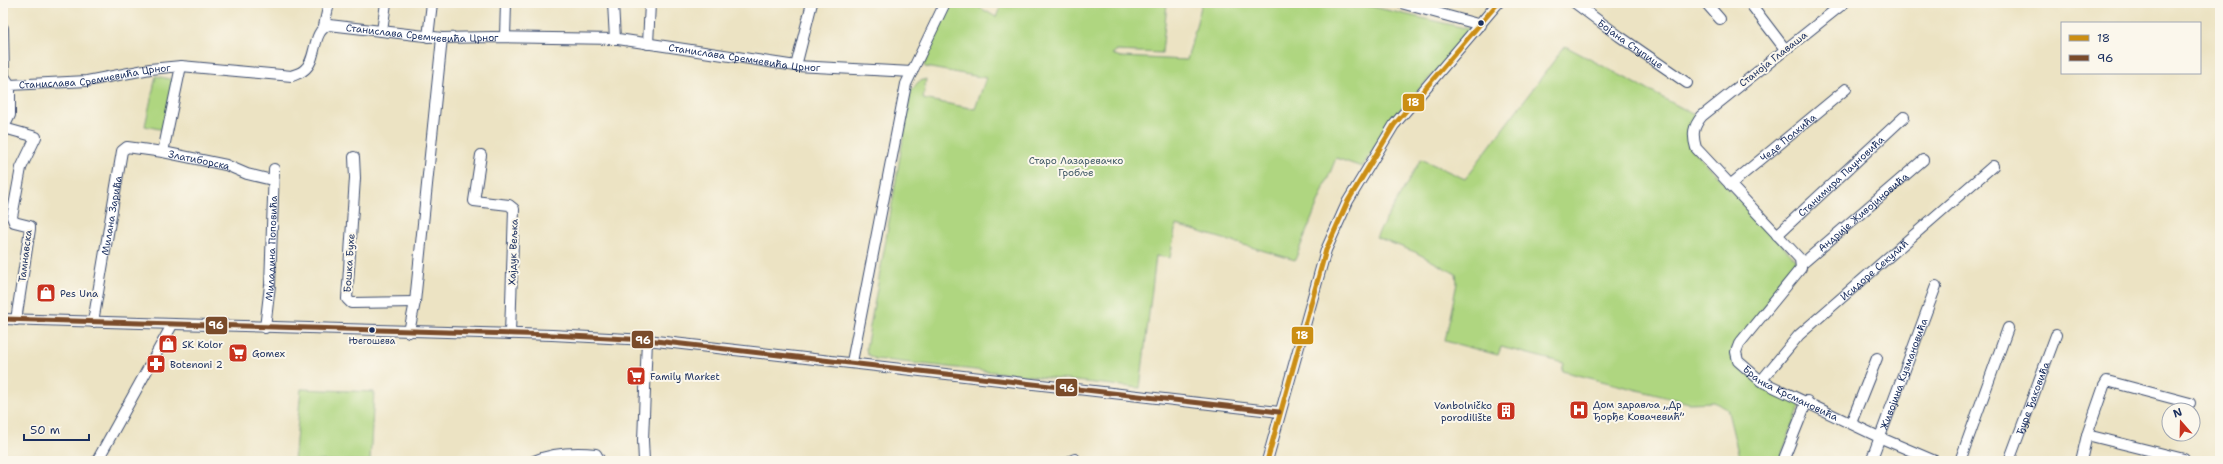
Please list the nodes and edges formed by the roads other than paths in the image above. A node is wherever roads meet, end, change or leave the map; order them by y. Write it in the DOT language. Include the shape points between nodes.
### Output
graph roads {
  1 [pos="329,3"];
  2 [pos="386,3"];
  3 [pos="432,3"];
  4 [pos="506,3"];
  5 [pos="613,3"];
  6 [pos="650,3"];
  7 [pos="812,3"];
  8 [pos="945,3"];
  9 [pos="1401,3"];
  10 [pos="1498,3"];
  11 [pos="1575,3"];
  12 [pos="1706,3"];
  13 [pos="1750,3"];
  14 [pos="1844,3"];
  15 [pos="1720,19"];
  16 [pos="1480,25"];
  17 [pos="324,26"];
  18 [pos="3,28"];
  19 [pos="382,31"];
  20 [pos="428,37"];
  21 [pos="505,37"];
  22 [pos="442,38"];
  23 [pos="616,39"];
  24 [pos="648,44"];
  25 [pos="1785,49"];
  26 [pos="181,66"];
  27 [pos="796,66"];
  28 [pos="912,72"];
  29 [pos="1687,83"];
  30 [pos="10,85"];
  31 [pos="1846,89"];
  32 [pos="1904,117"];
  33 [pos="4,129"];
  34 [pos="163,152"];
  35 [pos="481,155"];
  36 [pos="354,157"];
  37 [pos="1922,160"];
  38 [pos="1993,166"];
  39 [pos="274,169"];
  40 [pos="272,180"];
  41 [pos="1730,185"];
  42 [pos="1777,235"];
  43 [pos="1802,264"];
  44 [pos="1936,286"];
  45 [pos="415,302"];
  46 [pos="3,319"];
  47 [pos="16,320"];
  48 [pos="93,322"];
  49 [pos="172,325"];
  50 [pos="265,328"];
  51 [pos="2008,328"];
  52 [pos="409,332"];
  53 [pos="510,334"];
  54 [pos="2056,335"];
  55 [pos="647,340"];
  56 [pos="1876,358"];
  57 [pos="852,362"];
  58 [pos="1761,381"];
  59 [pos="1807,401"];
  60 [pos="2190,402"];
  61 [pos="1279,412"];
  62 [pos="1851,423"];
  63 [pos="2087,435"];
  64 [pos="1881,438"];
  65 [pos="2184,460"];
  66 [pos="97,461"];
  67 [pos="534,461"];
  68 [pos="600,461"];
  69 [pos="644,461"];
  70 [pos="1266,461"];
  71 [pos="1783,461"];
  72 [pos="1871,461"];
  73 [pos="1935,461"];
  74 [pos="1960,461"];
  75 [pos="2009,461"];
  76 [pos="2081,461"];
  1 -- 17 [label="street"];
  2 -- 19 [label="street"];
  3 -- 20 [label="street"];
  4 -- 21 [label="street"];
  5 -- 23 [label="street"];
  6 -- 24 [label="street"];
  7 -- 27 [label="street"];
  8 -- 28 [label="street"];
  9 -- 16 [label="street"];
  10 -- 16 [label="street"];
  11 -- 29 [label="street, Бојана Ступице"];
  12 -- 15 [label="street"];
  13 -- 25 [label="street"];
  14 -- 25 [label="street, Станоја Главаша"];
  16 -- 61 [label="street" via="1394,125 1348,201 1326,250"];
  17 -- 19 [label="street, Станислава Сремчевића Црног" via="335,24"];
  17 -- 26 [label="street, Станислава Сремчевића Црног" via="310,64 292,76"];
  18 -- 30 [label="street" via="4,76"];
  19 -- 20 [label="street, Станислава Сремчевића Црног"];
  20 -- 22 [label="street, Станислава Сремчевића Црног"];
  21 -- 22 [label="street, Станислава Сремчевића Црног"];
  21 -- 23 [label="street, Станислава Сремчевића Црног"];
  22 -- 45 [label="street"];
  23 -- 24 [label="street, Станислава Сремчевића Црног"];
  24 -- 27 [label="street, Станислава Сремчевића Црног"];
  25 -- 41 [label="street, Станоја Главаша" via="1702,116 1694,127 1696,148"];
  26 -- 30 [label="street, Станислава Сремчевића Црног" via="87,81"];
  26 -- 34 [label="street, Златиборска"];
  27 -- 28 [label="street, Станислава Сремчевића Црног"];
  28 -- 57 [label="street" via="906,84"];
  30 -- 33 [label="street, Станислава Сремчевића Црног" via="10,115"];
  31 -- 41 [label="street, Чеде Полкића"];
  32 -- 42 [label="street, Станимира Пауновића"];
  33 -- 47 [label="street, Тамнавска" via="36,137 21,168 12,217 14,222 30,226"];
  34 -- 40 [label="street, Златиборска" via="226,164 247,174"];
  34 -- 48 [label="street, Милана Зарића" via="127,147 122,151"];
  35 -- 53 [label="street, Хајдук Вељка" via="474,200 509,205 514,209"];
  36 -- 45 [label="street, Бошка Бухе" via="355,178 347,299 351,303"];
  37 -- 43 [label="street, Андрије Живојиновића"];
  38 -- 58 [label="street, Исидоре Секулић" via="1799,335"];
  39 -- 40 [label="street, Миладина Поповића"];
  40 -- 50 [label="street, Миладина Поповића" via="270,285"];
  41 -- 42 [label="street"];
  42 -- 43 [label="street"];
  43 -- 58 [label="street, Бранка Крсмановића" via="1739,344 1736,352 1738,361"];
  44 -- 64 [label="street, Живојина Кузмановића"];
  45 -- 52 [label="street"];
  46 -- 47 [label="street"];
  47 -- 48 [label="street"];
  48 -- 49 [label="street"];
  49 -- 50 [label="street"];
  49 -- 66 [label="street"];
  50 -- 52 [label="street"];
  51 -- 74 [label="street"];
  52 -- 53 [label="street"];
  53 -- 55 [label="street"];
  54 -- 75 [label="street, Ђуре Ђаковића"];
  55 -- 57 [label="street"];
  55 -- 69 [label="street"];
  56 -- 62 [label="street"];
  57 -- 61 [label="street"];
  58 -- 59 [label="street, Бранка Крсмановића"];
  59 -- 62 [label="street, Бранка Крсмановића"];
  59 -- 71 [label="street"];
  60 -- 63 [label="street" via="2110,380 2105,382"];
  61 -- 70 [label="street"];
  62 -- 64 [label="street, Бранка Крсмановића"];
  63 -- 65 [label="street"];
  63 -- 76 [label="street"];
  64 -- 72 [label="street, Живојина Кузмановића"];
  64 -- 73 [label="street, Бранка Крсмановића"];
  67 -- 68 [label="street" via="585,453 596,454"];
}
